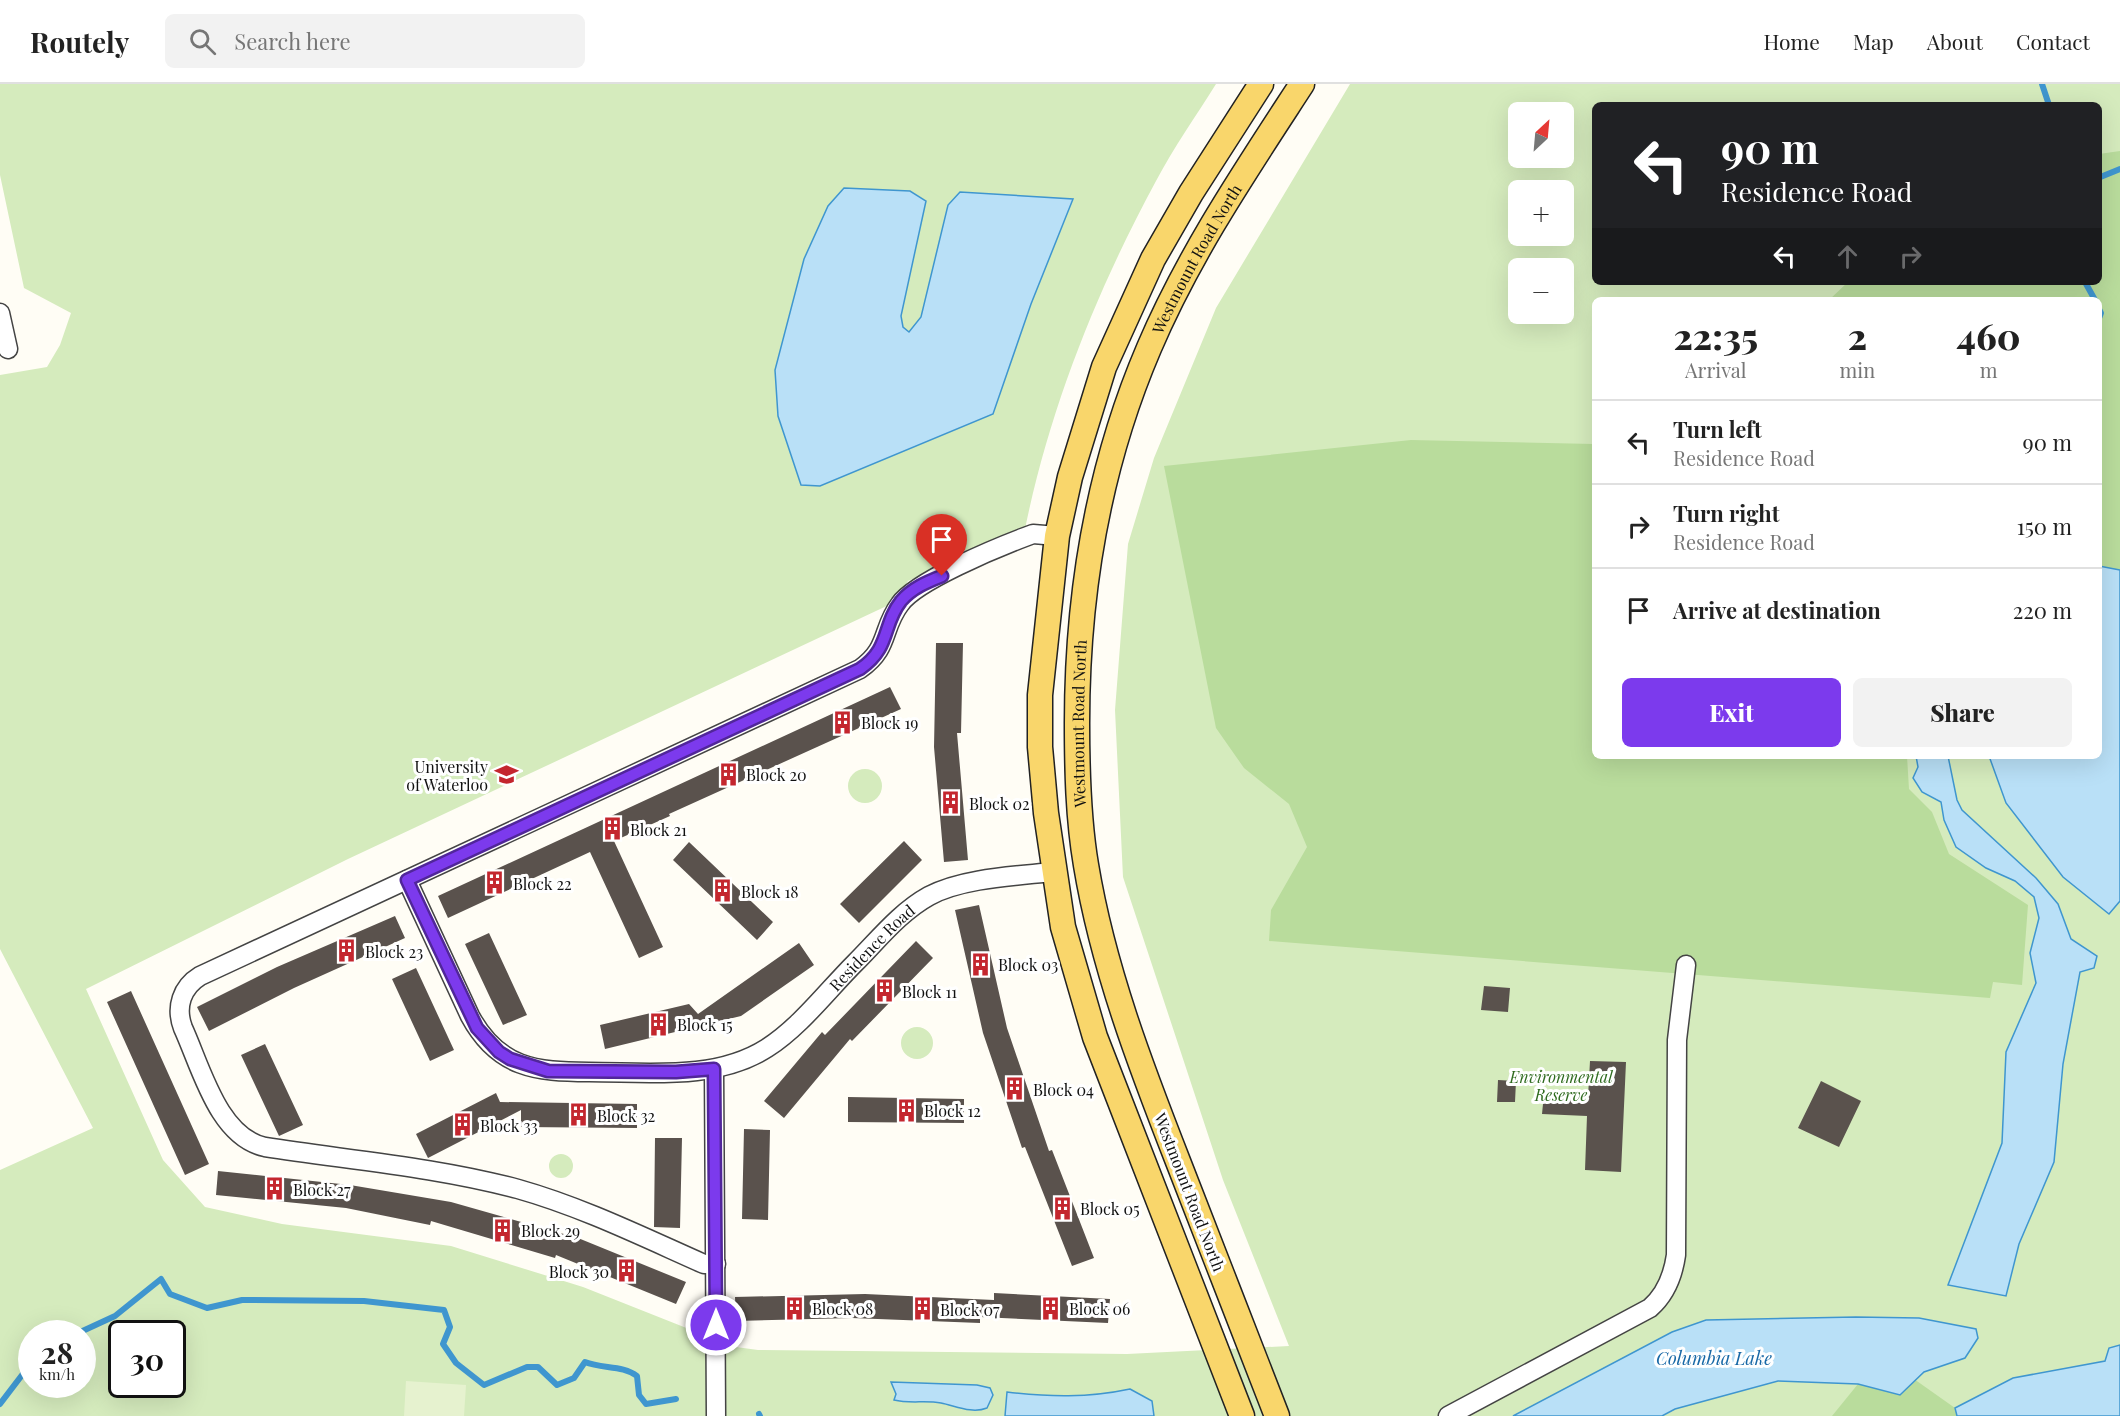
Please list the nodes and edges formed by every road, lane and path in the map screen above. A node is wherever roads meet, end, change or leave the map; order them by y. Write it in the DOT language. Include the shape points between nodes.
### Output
graph roads {
  1 [pos="1261,84"];
  2 [pos="1302,84"];
  3 [pos="0,314"];
  4 [pos="8,350"];
  5 [pos="1057,536"];
  6 [pos="1053,872"];
  7 [pos="407,880"];
  8 [pos="1686,965"];
  9 [pos="714,1069"];
  10 [pos="716,1264"];
  11 [pos="716,1416"];
  12 [pos="1242,1416"];
  13 [pos="1277,1416"];
  14 [pos="1448,1416"];
  1 -- 5 [label="main road, Westmount Road North" via="1171,226 1126,315 1086,423"];
  2 -- 13 [label="main road, Westmount Road North" via="1202,240 1147,352 1123,418 1095,522 1077,674 1077,777 1086,865 1111,972 1143,1072"];
  3 -- 4 [label="street"];
  5 -- 6 [label="main road, Westmount Road North" via="1040,706 1040,747"];
  5 -- 7 [label="street" via="1033,534 917,588 897,608 879,651 860,669"];
  6 -- 9 [label="street, Residence Road" via="957,886 929,896 902,917 782,1036 750,1057"];
  6 -- 12 [label="main road, Westmount Road North" via="1063,927 1095,1037"];
  7 -- 9 [label="street, Residence Road" via="477,1028 510,1059 548,1071"];
  7 -- 10 [label="street" via="200,976 186,988 180,1003 181,1022 231,1128 262,1146 469,1178 519,1190 584,1212 704,1264"];
  8 -- 14 [label="street" via="1677,1040 1676,1255 1666,1288 1650,1308"];
  9 -- 10 [label="street"];
  10 -- 11 [label="street"];
}
